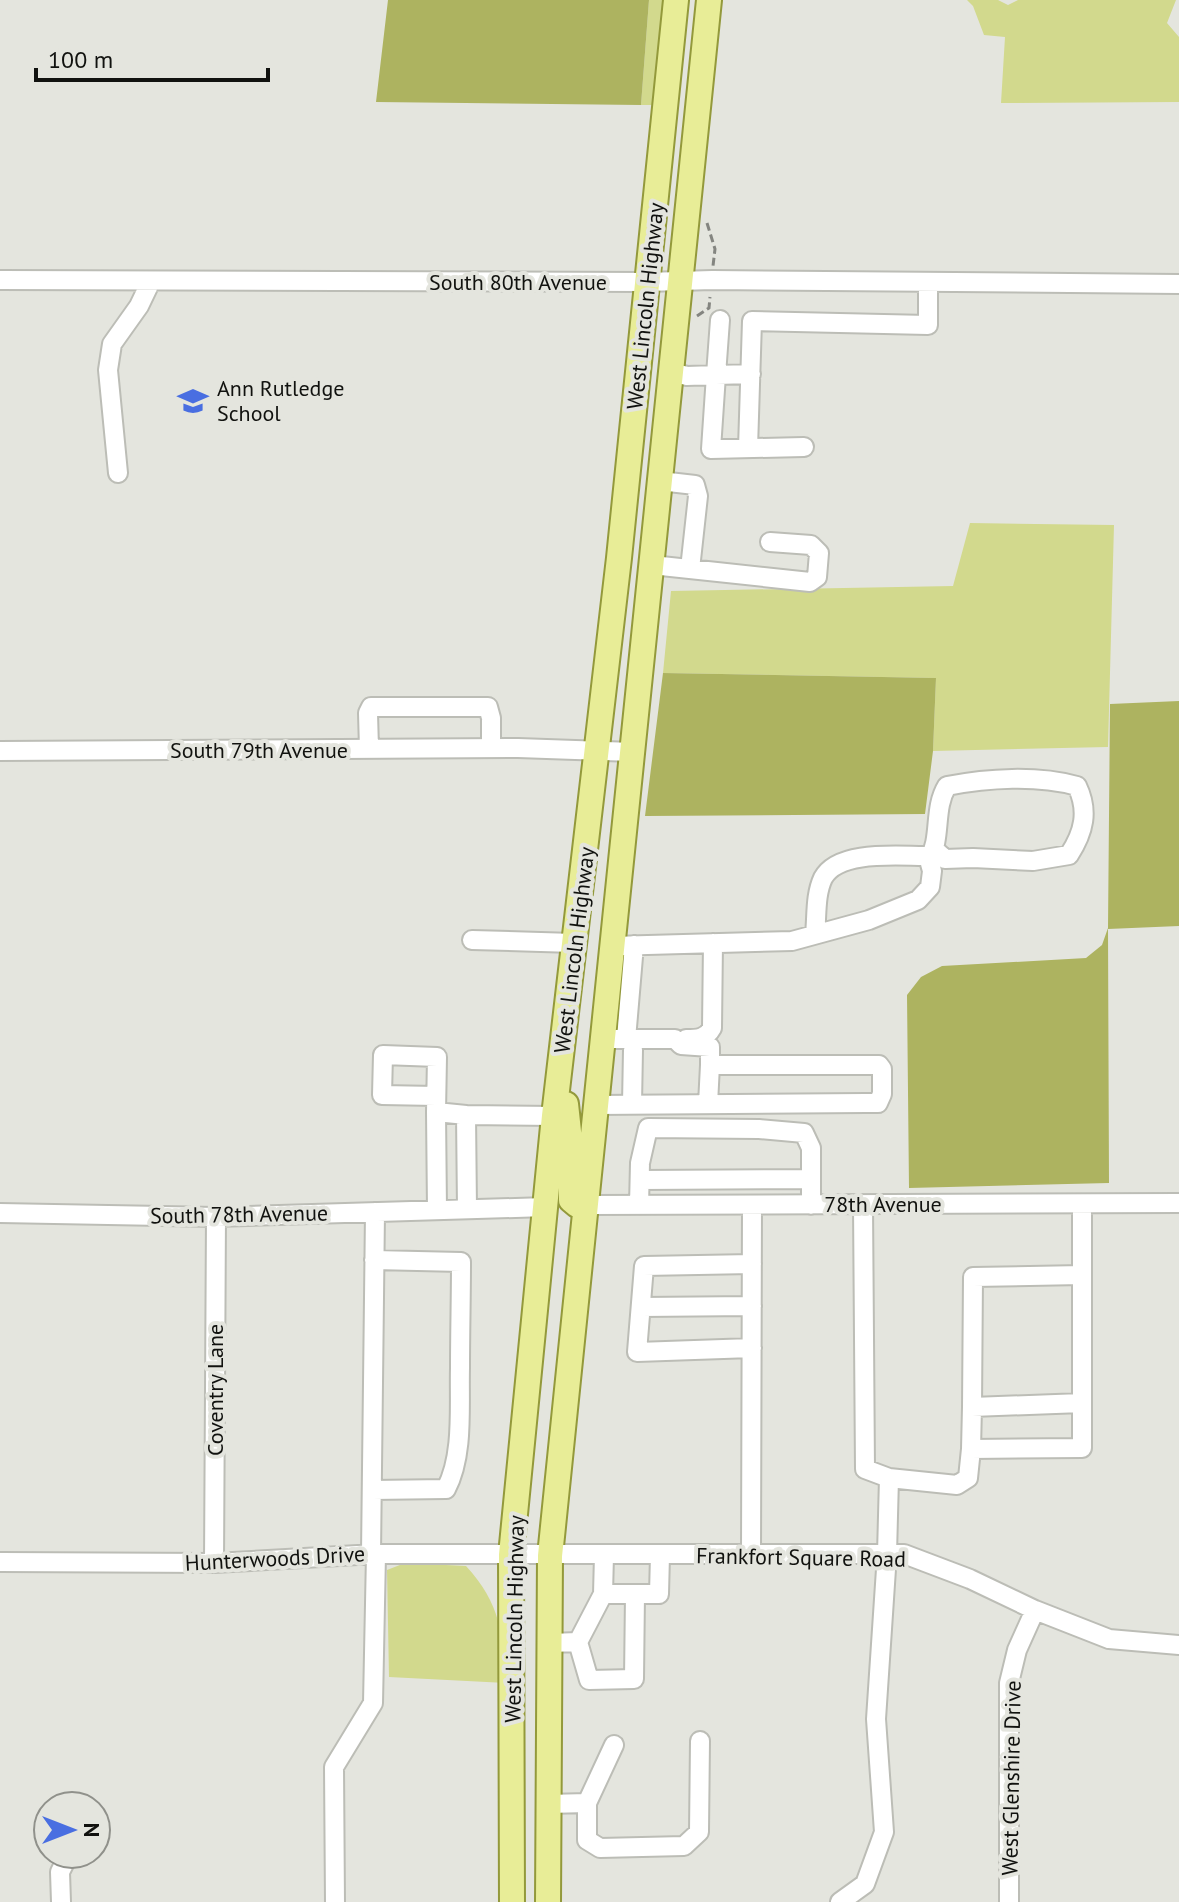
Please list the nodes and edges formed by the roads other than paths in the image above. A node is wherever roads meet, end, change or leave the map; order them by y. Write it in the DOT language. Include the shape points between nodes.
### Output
graph roads {
  1 [pos="676,0"];
  2 [pos="709,0"];
  3 [pos="0,280"];
  4 [pos="151,281"];
  5 [pos="647,282"];
  6 [pos="679,282"];
  7 [pos="928,284"];
  8 [pos="1179,284"];
  9 [pos="720,320"];
  10 [pos="671,372"];
  11 [pos="751,374"];
  12 [pos="716,375"];
  13 [pos="804,447"];
  14 [pos="748,448"];
  15 [pos="118,473"];
  16 [pos="660,481"];
  17 [pos="770,542"];
  18 [pos="652,565"];
  19 [pos="690,569"];
  20 [pos="491,748"];
  21 [pos="369,749"];
  22 [pos="597,750"];
  23 [pos="0,751"];
  24 [pos="633,752"];
  25 [pos="932,855"];
  26 [pos="815,934"];
  27 [pos="472,940"];
  28 [pos="574,943"];
  29 [pos="713,943"];
  30 [pos="623,946"];
  31 [pos="675,1039"];
  32 [pos="620,1043"];
  33 [pos="561,1058"];
  34 [pos="710,1065"];
  35 [pos="803,1102"];
  36 [pos="632,1104"];
  37 [pos="708,1104"];
  38 [pos="595,1105"];
  39 [pos="466,1115"];
  40 [pos="554,1116"];
  41 [pos="804,1133"];
  42 [pos="811,1179"];
  43 [pos="640,1180"];
  44 [pos="722,1180"];
  45 [pos="1179,1203"];
  46 [pos="1082,1204"];
  47 [pos="586,1205"];
  48 [pos="639,1205"];
  49 [pos="721,1205"];
  50 [pos="752,1205"];
  51 [pos="811,1205"];
  52 [pos="863,1205"];
  53 [pos="546,1207"];
  54 [pos="472,1208"];
  55 [pos="437,1210"];
  56 [pos="375,1212"];
  57 [pos="0,1213"];
  58 [pos="216,1217"];
  59 [pos="374,1260"];
  60 [pos="752,1264"];
  61 [pos="1082,1275"];
  62 [pos="752,1306"];
  63 [pos="641,1307"];
  64 [pos="752,1348"];
  65 [pos="1082,1403"];
  66 [pos="972,1407"];
  67 [pos="971,1449"];
  68 [pos="889,1478"];
  69 [pos="372,1490"];
  70 [pos="373,1554"];
  71 [pos="887,1554"];
  72 [pos="511,1555"];
  73 [pos="604,1555"];
  74 [pos="660,1555"];
  75 [pos="751,1555"];
  76 [pos="550,1556"];
  77 [pos="0,1562"];
  78 [pos="214,1563"];
  79 [pos="603,1594"];
  80 [pos="635,1594"];
  81 [pos="1035,1610"];
  82 [pos="578,1642"];
  83 [pos="550,1643"];
  84 [pos="1179,1645"];
  85 [pos="700,1741"];
  86 [pos="614,1745"];
  87 [pos="587,1803"];
  88 [pos="548,1804"];
  89 [pos="61,1870"];
  90 [pos="61,1902"];
  91 [pos="335,1902"];
  92 [pos="512,1902"];
  93 [pos="548,1902"];
  94 [pos="840,1902"];
  95 [pos="1009,1902"];
  1 -- 5 [label="main road, West Lincoln Highway"];
  2 -- 6 [label="main road, West Lincoln Highway"];
  3 -- 4 [label="street, South 80th Avenue"];
  4 -- 5 [label="street, South 80th Avenue"];
  4 -- 15 [label="street" via="112,344 108,370"];
  5 -- 6 [label="street, South 80th Avenue"];
  5 -- 22 [label="main road, West Lincoln Highway"];
  6 -- 7 [label="street, South 80th Avenue"];
  6 -- 10 [label="main road, West Lincoln Highway"];
  7 -- 8 [label="street, South 80th Avenue"];
  7 -- 11 [label="street" via="928,325 752,321"];
  9 -- 12 [label="street"];
  10 -- 12 [label="street"];
  10 -- 16 [label="main road, West Lincoln Highway"];
  11 -- 12 [label="street"];
  11 -- 14 [label="street"];
  12 -- 14 [label="street" via="711,449"];
  13 -- 14 [label="street"];
  16 -- 18 [label="main road, West Lincoln Highway"];
  16 -- 19 [label="street" via="695,485"];
  17 -- 19 [label="street" via="811,545 819,553 817,577 810,582"];
  18 -- 19 [label="street"];
  18 -- 24 [label="main road, West Lincoln Highway"];
  20 -- 21 [label="street, South 79th Avenue"];
  20 -- 21 [label="street" via="488,707 455,706 371,707"];
  20 -- 22 [label="street, South 79th Avenue"];
  21 -- 23 [label="street, South 79th Avenue"];
  22 -- 24 [label="street, South 79th Avenue"];
  22 -- 28 [label="main road, West Lincoln Highway"];
  24 -- 30 [label="main road, West Lincoln Highway"];
  25 -- 25 [label="street" via="937,811 947,786 1060,781 1077,786 1083,798 1081,836 1069,855 1033,861"];
  25 -- 26 [label="street" via="930,887 918,900"];
  25 -- 26 [label="street" via="858,857 832,867 818,894"];
  26 -- 29 [label="street" via="781,942"];
  27 -- 28 [label="street"];
  28 -- 33 [label="main road, West Lincoln Highway"];
  29 -- 30 [label="street"];
  29 -- 31 [label="street" via="712,1028 701,1038"];
  30 -- 32 [label="main road, West Lincoln Highway"];
  31 -- 32 [label="street"];
  31 -- 34 [label="street" via="681,1045 710,1047"];
  32 -- 36 [label="street"];
  32 -- 38 [label="main road, West Lincoln Highway"];
  33 -- 40 [label="main road, West Lincoln Highway"];
  33 -- 47 [label="main road" via="571,1200"];
  34 -- 35 [label="street" via="882,1069 878,1103"];
  34 -- 37 [label="street"];
  35 -- 37 [label="street"];
  35 -- 41 [label="street"];
  36 -- 37 [label="street"];
  36 -- 38 [label="street"];
  38 -- 47 [label="main road, West Lincoln Highway"];
  39 -- 40 [label="street"];
  39 -- 54 [label="street"];
  39 -- 55 [label="street" via="436,1104"];
  40 -- 53 [label="main road, West Lincoln Highway"];
  41 -- 42 [label="street" via="811,1148"];
  41 -- 43 [label="street" via="648,1128"];
  42 -- 44 [label="street"];
  42 -- 51 [label="street"];
  43 -- 44 [label="street"];
  43 -- 48 [label="street"];
  44 -- 49 [label="street"];
  45 -- 46 [label="street, 78th Avenue"];
  46 -- 52 [label="street, 78th Avenue"];
  46 -- 61 [label="street"];
  47 -- 48 [label="street, 78th Avenue"];
  47 -- 76 [label="main road, West Lincoln Highway"];
  48 -- 49 [label="street, 78th Avenue"];
  49 -- 50 [label="street, 78th Avenue"];
  50 -- 51 [label="street, 78th Avenue"];
  50 -- 60 [label="street"];
  51 -- 52 [label="street, 78th Avenue"];
  52 -- 68 [label="street" via="865,1469"];
  53 -- 54 [label="street"];
  53 -- 72 [label="main road, West Lincoln Highway"];
  54 -- 55 [label="street, South 78th Avenue"];
  55 -- 56 [label="street, South 78th Avenue"];
  56 -- 58 [label="street, South 78th Avenue"];
  56 -- 59 [label="street"];
  57 -- 58 [label="street, South 78th Avenue"];
  58 -- 78 [label="street, Coventry Lane"];
  59 -- 69 [label="street"];
  59 -- 69 [label="street" via="461,1262 461,1309 459,1426 452,1477 446,1489"];
  60 -- 62 [label="street"];
  60 -- 63 [label="street" via="644,1266"];
  61 -- 65 [label="street"];
  61 -- 66 [label="street" via="973,1277"];
  62 -- 63 [label="street"];
  62 -- 64 [label="street"];
  63 -- 64 [label="street" via="637,1352"];
  64 -- 75 [label="street"];
  65 -- 66 [label="street"];
  65 -- 67 [label="street" via="1082,1448"];
  66 -- 67 [label="street"];
  67 -- 68 [label="street" via="968,1478 957,1485"];
  68 -- 71 [label="street"];
  69 -- 70 [label="street"];
  70 -- 72 [label="street, Hunterwoods Drive"];
  70 -- 78 [label="street, Hunterwoods Drive"];
  70 -- 91 [label="street" via="373,1703 334,1767"];
  71 -- 75 [label="street, Frankfort Square Road"];
  71 -- 81 [label="street, Frankfort Square Road" via="904,1554 957,1574"];
  71 -- 94 [label="street" via="876,1719 884,1832 865,1884"];
  72 -- 76 [label="street, Hunterwoods Drive"];
  72 -- 92 [label="main road, West Lincoln Highway"];
  73 -- 74 [label="street, Frankfort Square Road"];
  73 -- 76 [label="street, Frankfort Square Road"];
  73 -- 79 [label="street"];
  74 -- 75 [label="street, Frankfort Square Road"];
  74 -- 80 [label="street" via="659,1594"];
  76 -- 83 [label="main road, West Lincoln Highway"];
  77 -- 78 [label="street, Hunterwoods Drive"];
  79 -- 80 [label="street"];
  79 -- 82 [label="street"];
  80 -- 82 [label="street" via="634,1679 589,1680"];
  81 -- 84 [label="street, Frankfort Square Road" via="1109,1639"];
  81 -- 95 [label="street, West Glenshire Drive" via="1009,1683"];
  82 -- 83 [label="street"];
  83 -- 88 [label="main road, West Lincoln Highway"];
  85 -- 87 [label="street" via="699,1832 684,1846 593,1846 587,1840"];
  86 -- 87 [label="street"];
  87 -- 88 [label="street"];
  88 -- 93 [label="main road, West Lincoln Highway"];
  89 -- 90 [label="street"];
}
